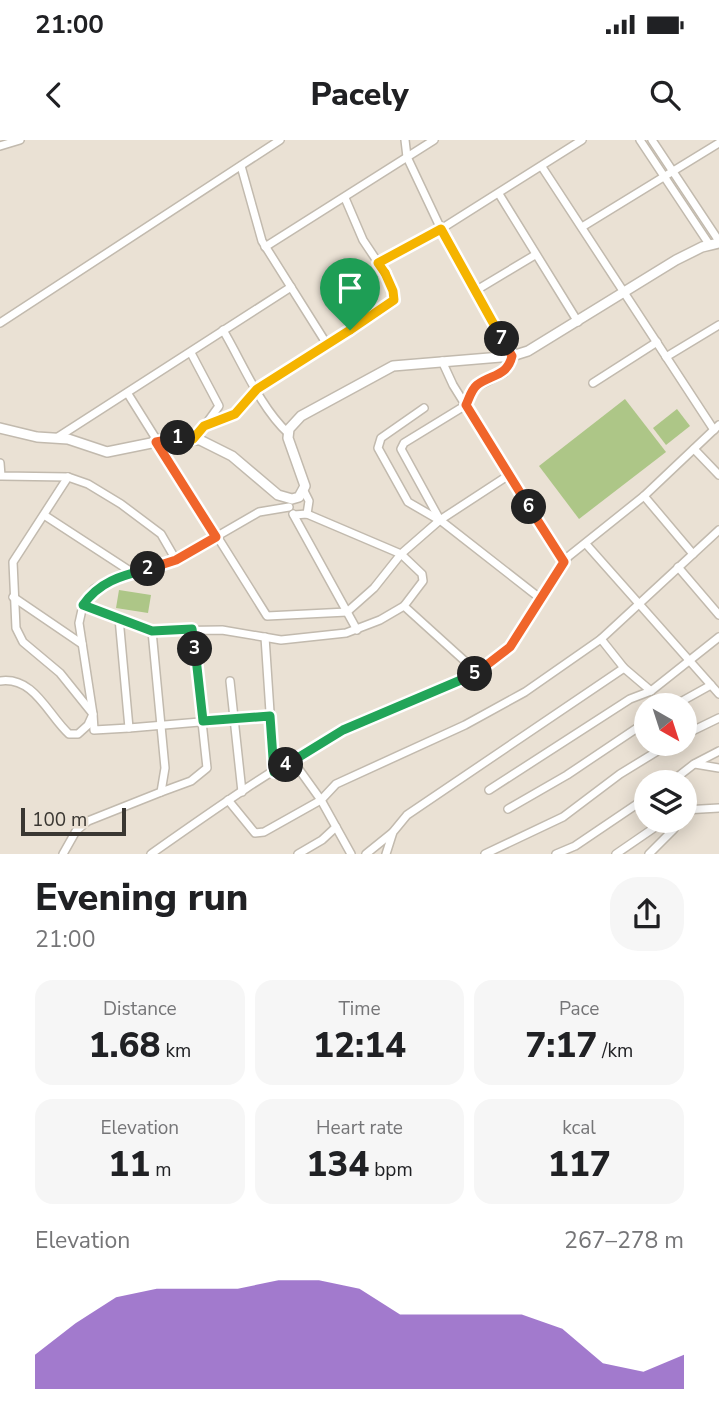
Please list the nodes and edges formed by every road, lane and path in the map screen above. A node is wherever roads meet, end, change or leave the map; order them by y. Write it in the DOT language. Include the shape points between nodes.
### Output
graph roads {
  1 [pos="20,140"];
  2 [pos="281,140"];
  3 [pos="405,140"];
  4 [pos="433,140"];
  5 [pos="582,140"];
  6 [pos="640,140"];
  7 [pos="652,140"];
  8 [pos="719,143"];
  9 [pos="0,146"];
  10 [pos="407,157"];
  11 [pos="241,166"];
  12 [pos="542,167"];
  13 [pos="671,172"];
  14 [pos="663,177"];
  15 [pos="499,194"];
  16 [pos="345,198"];
  17 [pos="582,228"];
  18 [pos="441,229"];
  19 [pos="718,237"];
  20 [pos="709,244"];
  21 [pos="265,247"];
  22 [pos="535,255"];
  23 [pos="378,263"];
  24 [pos="291,287"];
  25 [pos="475,291"];
  26 [pos="625,291"];
  27 [pos="578,322"];
  28 [pos="0,323"];
  29 [pos="719,325"];
  30 [pos="223,330"];
  31 [pos="657,342"];
  32 [pos="328,346"];
  33 [pos="191,353"];
  34 [pos="512,356"];
  35 [pos="666,357"];
  36 [pos="442,361"];
  37 [pos="593,383"];
  38 [pos="257,389"];
  39 [pos="128,394"];
  40 [pos="466,405"];
  41 [pos="424,408"];
  42 [pos="204,426"];
  43 [pos="0,428"];
  44 [pos="716,428"];
  45 [pos="288,433"];
  46 [pos="58,437"];
  47 [pos="193,439"];
  48 [pos="156,442"];
  49 [pos="694,449"];
  50 [pos="0,463"];
  51 [pos="509,475"];
  52 [pos="719,475"];
  53 [pos="1,476"];
  54 [pos="68,477"];
  55 [pos="0,486"];
  56 [pos="301,494"];
  57 [pos="644,496"];
  58 [pos="287,503"];
  59 [pos="307,514"];
  60 [pos="44,515"];
  61 [pos="294,515"];
  62 [pos="440,520"];
  63 [pos="719,530"];
  64 [pos="216,537"];
  65 [pos="586,544"];
  66 [pos="401,554"];
  67 [pos="692,554"];
  68 [pos="176,560"];
  69 [pos="564,562"];
  70 [pos="678,567"];
  71 [pos="133,573"];
  72 [pos="13,597"];
  73 [pos="541,599"];
  74 [pos="83,605"];
  75 [pos="404,606"];
  76 [pos="640,606"];
  77 [pos="347,612"];
  78 [pos="719,615"];
  79 [pos="119,618"];
  80 [pos="192,629"];
  81 [pos="357,630"];
  82 [pos="152,631"];
  83 [pos="265,637"];
  84 [pos="719,637"];
  85 [pos="601,639"];
  86 [pos="82,644"];
  87 [pos="690,662"];
  88 [pos="624,668"];
  89 [pos="478,673"];
  90 [pos="0,681"];
  91 [pos="230,681"];
  92 [pos="711,685"];
  93 [pos="650,691"];
  94 [pos="697,693"];
  95 [pos="719,694"];
  96 [pos="93,714"];
  97 [pos="270,716"];
  98 [pos="236,718"];
  99 [pos="719,718"];
  100 [pos="203,721"];
  101 [pos="163,725"];
  102 [pos="129,728"];
  103 [pos="697,729"];
  104 [pos="634,730"];
  105 [pos="719,751"];
  106 [pos="649,756"];
  107 [pos="293,761"];
  108 [pos="694,764"];
  109 [pos="719,768"];
  110 [pos="686,770"];
  111 [pos="274,772"];
  112 [pos="489,790"];
  113 [pos="161,792"];
  114 [pos="242,792"];
  115 [pos="228,800"];
  116 [pos="321,800"];
  117 [pos="634,807"];
  118 [pos="719,808"];
  119 [pos="508,809"];
  120 [pos="697,809"];
  121 [pos="336,827"];
  122 [pos="393,832"];
  123 [pos="646,833"];
  124 [pos="670,833"];
  125 [pos="63,854"];
  126 [pos="151,854"];
  127 [pos="298,854"];
  128 [pos="351,854"];
  129 [pos="366,854"];
  130 [pos="386,854"];
  131 [pos="485,854"];
  132 [pos="556,854"];
  133 [pos="616,854"];
  134 [pos="649,854"];
  1 -- 9 [label="street"];
  2 -- 11 [label="street"];
  3 -- 10 [label="street"];
  4 -- 10 [label="street"];
  5 -- 12 [label="street"];
  6 -- 14 [label="street"];
  7 -- 13 [label="street"];
  8 -- 13 [label="street"];
  10 -- 16 [label="street"];
  10 -- 18 [label="street"];
  11 -- 21 [label="street"];
  11 -- 28 [label="street"];
  12 -- 15 [label="street"];
  12 -- 17 [label="street"];
  13 -- 14 [label="street"];
  13 -- 19 [label="street"];
  14 -- 17 [label="street"];
  14 -- 20 [label="street"];
  15 -- 18 [label="street"];
  15 -- 22 [label="street"];
  16 -- 21 [label="street"];
  16 -- 23 [label="street"];
  17 -- 26 [label="street"];
  18 -- 23 [label="street"];
  18 -- 25 [label="street"];
  19 -- 20 [label="main road"];
  20 -- 26 [label="main road"];
  21 -- 24 [label="street"];
  22 -- 25 [label="street"];
  22 -- 27 [label="street"];
  23 -- 32 [label="street" via="389,279 394,300"];
  24 -- 30 [label="street"];
  24 -- 32 [label="street"];
  25 -- 34 [label="street"];
  26 -- 27 [label="main road"];
  26 -- 31 [label="street"];
  27 -- 34 [label="main road"];
  29 -- 35 [label="street"];
  30 -- 33 [label="street"];
  30 -- 38 [label="street"];
  31 -- 35 [label="street"];
  31 -- 37 [label="street"];
  32 -- 38 [label="street"];
  33 -- 39 [label="street"];
  33 -- 42 [label="street" via="219,407"];
  34 -- 36 [label="main road"];
  34 -- 40 [label="street" via="504,373 474,388"];
  35 -- 44 [label="street"];
  36 -- 40 [label="street"];
  36 -- 45 [label="main road" via="384,369 301,416"];
  38 -- 42 [label="street" via="235,414"];
  38 -- 45 [label="street" via="265,410"];
  39 -- 46 [label="street"];
  39 -- 48 [label="street"];
  40 -- 51 [label="street"];
  40 -- 62 [label="street" via="401,449"];
  41 -- 62 [label="street" via="381,438 379,448 408,502"];
  42 -- 47 [label="street"];
  43 -- 46 [label="main road"];
  44 -- 49 [label="street"];
  45 -- 56 [label="main road" via="304,481"];
  46 -- 48 [label="main road" via="107,452"];
  47 -- 48 [label="main road"];
  47 -- 58 [label="main road" via="222,449"];
  48 -- 64 [label="street"];
  49 -- 52 [label="street"];
  49 -- 57 [label="street"];
  50 -- 53 [label="street"];
  51 -- 62 [label="street"];
  51 -- 69 [label="street"];
  53 -- 54 [label="street"];
  53 -- 55 [label="street"];
  54 -- 60 [label="street"];
  54 -- 68 [label="street" via="121,504 161,534"];
  56 -- 58 [label="main road"];
  56 -- 59 [label="street" via="309,501"];
  57 -- 65 [label="street"];
  57 -- 67 [label="street"];
  58 -- 61 [label="street"];
  58 -- 64 [label="street" via="259,512"];
  59 -- 61 [label="street"];
  59 -- 66 [label="street"];
  60 -- 71 [label="street"];
  60 -- 72 [label="street" via="13,562"];
  61 -- 77 [label="street"];
  62 -- 66 [label="street"];
  62 -- 73 [label="street"];
  63 -- 67 [label="street"];
  64 -- 68 [label="street"];
  64 -- 77 [label="street" via="267,616"];
  65 -- 69 [label="street"];
  65 -- 76 [label="street"];
  66 -- 75 [label="street" via="424,578"];
  66 -- 77 [label="street"];
  67 -- 70 [label="street"];
  68 -- 71 [label="street"];
  69 -- 73 [label="street"];
  70 -- 76 [label="street"];
  70 -- 78 [label="street"];
  71 -- 74 [label="street" via="94,589"];
  72 -- 86 [label="street"];
  72 -- 96 [label="street" via="16,628 23,642 60,673"];
  73 -- 89 [label="street" via="510,647"];
  74 -- 79 [label="street"];
  74 -- 86 [label="street" via="79,623"];
  75 -- 81 [label="street"];
  75 -- 89 [label="street"];
  76 -- 85 [label="street"];
  76 -- 87 [label="street"];
  77 -- 81 [label="street"];
  79 -- 82 [label="street"];
  79 -- 102 [label="street"];
  80 -- 82 [label="street"];
  80 -- 83 [label="street"];
  80 -- 100 [label="street"];
  81 -- 83 [label="street" via="281,640"];
  82 -- 101 [label="street"];
  83 -- 97 [label="street"];
  84 -- 87 [label="street"];
  85 -- 88 [label="street"];
  85 -- 116 [label="street" via="498,708 336,784"];
  86 -- 96 [label="street"];
  87 -- 92 [label="street"];
  87 -- 93 [label="street"];
  88 -- 93 [label="street"];
  88 -- 122 [label="street" via="407,815"];
  89 -- 107 [label="street" via="343,730"];
  90 -- 96 [label="street" via="12,680 35,693 69,734 78,734"];
  91 -- 98 [label="street"];
  92 -- 94 [label="street"];
  92 -- 95 [label="street"];
  93 -- 112 [label="street" via="629,699"];
  96 -- 102 [label="street" via="94,730"];
  97 -- 98 [label="street"];
  97 -- 111 [label="street"];
  98 -- 100 [label="street"];
  98 -- 114 [label="street"];
  99 -- 103 [label="street"];
  100 -- 101 [label="street"];
  100 -- 113 [label="street" via="206,768 191,781"];
  101 -- 102 [label="street"];
  101 -- 113 [label="street"];
  104 -- 119 [label="street"];
  105 -- 108 [label="street"];
  106 -- 131 [label="street" via="563,817"];
  107 -- 111 [label="street"];
  107 -- 116 [label="street"];
  108 -- 109 [label="street"];
  108 -- 110 [label="street"];
  111 -- 114 [label="street"];
  113 -- 125 [label="street" via="88,821 76,831"];
  114 -- 115 [label="street"];
  115 -- 116 [label="street" via="256,833"];
  115 -- 126 [label="street"];
  116 -- 121 [label="street"];
  117 -- 132 [label="street"];
  118 -- 120 [label="street"];
  121 -- 127 [label="street"];
  121 -- 128 [label="street"];
  122 -- 129 [label="street"];
  122 -- 130 [label="street"];
  123 -- 133 [label="street"];
  124 -- 134 [label="street"];
}
